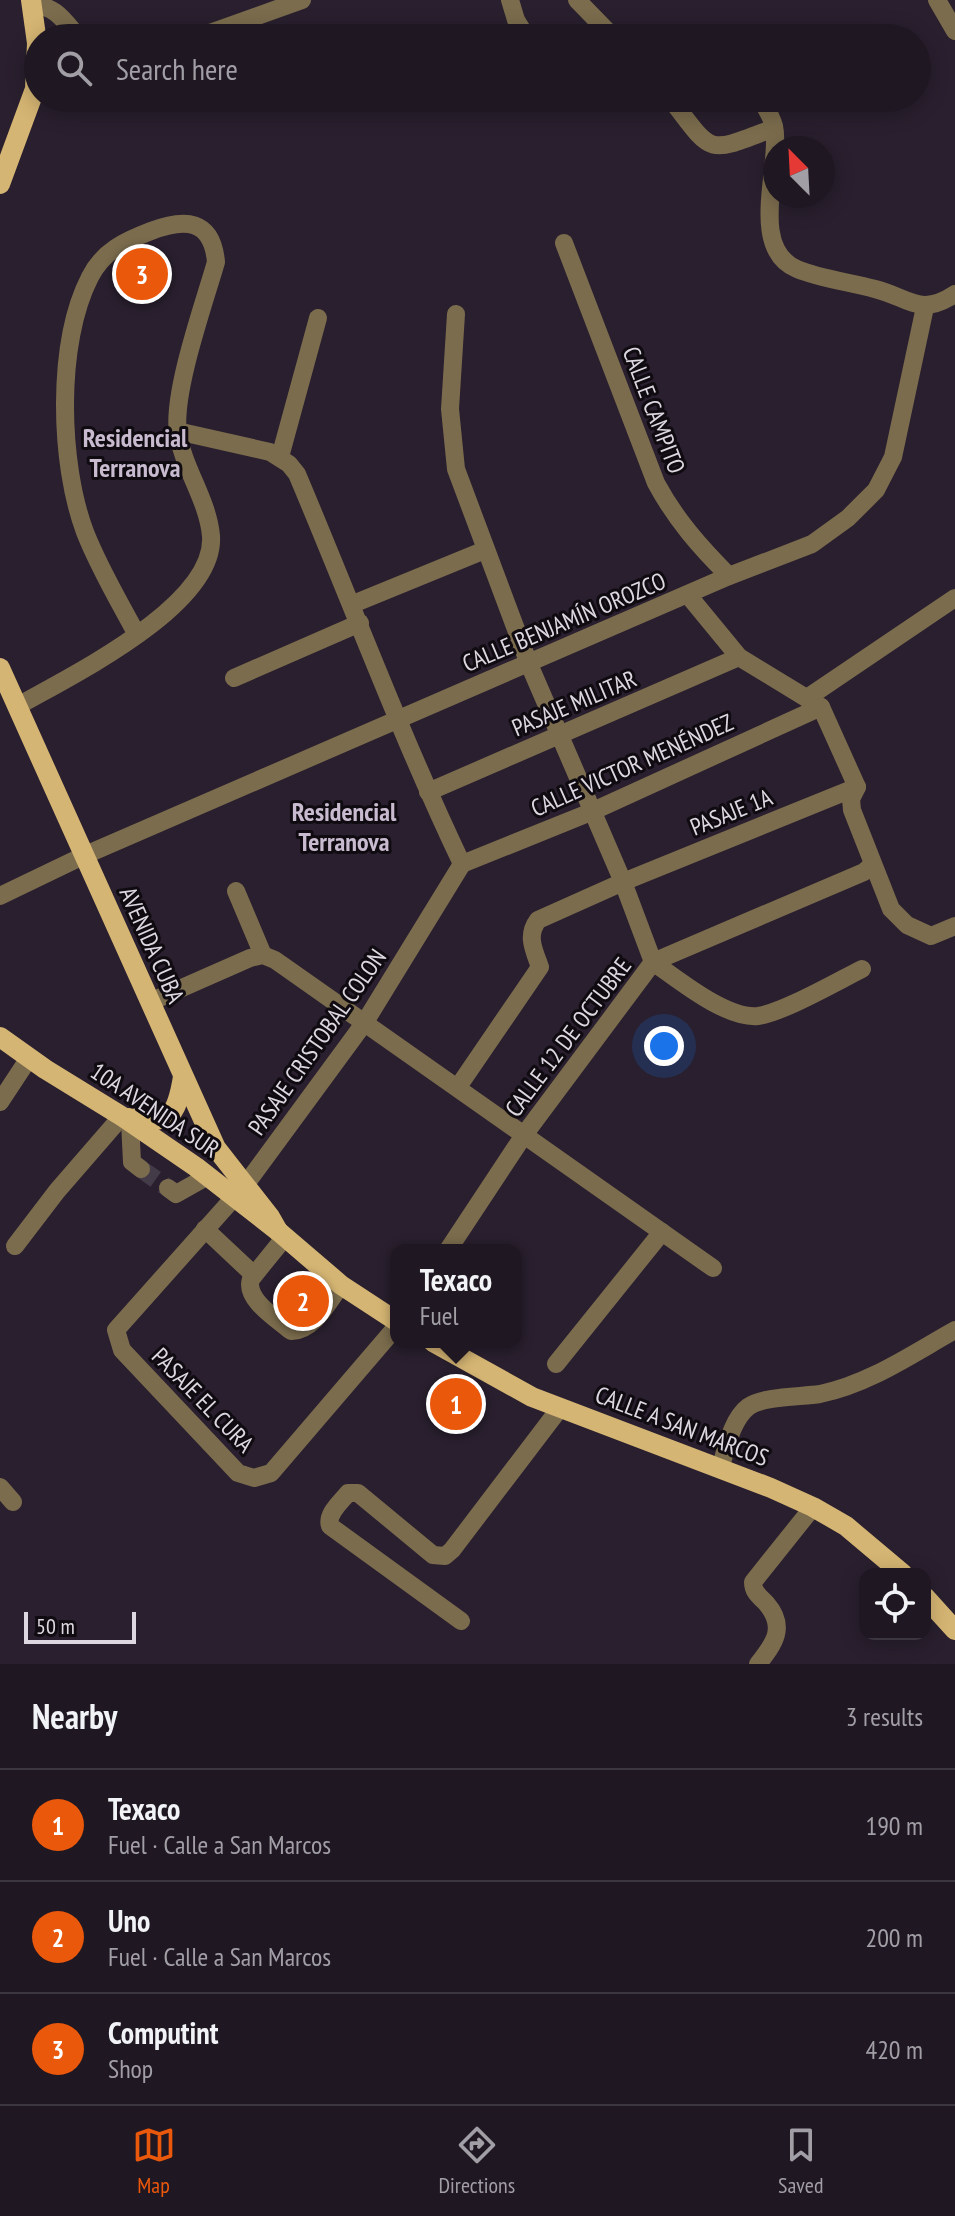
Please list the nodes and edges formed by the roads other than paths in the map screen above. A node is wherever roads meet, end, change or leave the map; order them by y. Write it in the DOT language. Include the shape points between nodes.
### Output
graph roads {
  1 [pos="510,0"];
  2 [pos="577,0"];
  3 [pos="937,0"];
  4 [pos="291,2"];
  5 [pos="32,3"];
  6 [pos="35,24"];
  7 [pos="66,24"];
  8 [pos="233,24"];
  9 [pos="518,24"];
  10 [pos="600,24"];
  11 [pos="955,31"];
  12 [pos="28,112"];
  13 [pos="680,112"];
  14 [pos="767,112"];
  15 [pos="774,128"];
  16 [pos="0,184"];
  17 [pos="564,243"];
  18 [pos="955,294"];
  19 [pos="925,307"];
  20 [pos="456,314"];
  21 [pos="318,318"];
  22 [pos="177,431"];
  23 [pos="280,457"];
  24 [pos="485,550"];
  25 [pos="729,576"];
  26 [pos="688,595"];
  27 [pos="955,598"];
  28 [pos="353,604"];
  29 [pos="360,623"];
  30 [pos="137,635"];
  31 [pos="739,657"];
  32 [pos="529,664"];
  33 [pos="0,668"];
  34 [pos="234,678"];
  35 [pos="814,703"];
  36 [pos="18,706"];
  37 [pos="397,720"];
  38 [pos="559,736"];
  39 [pos="857,787"];
  40 [pos="428,792"];
  41 [pos="591,812"];
  42 [pos="83,856"];
  43 [pos="462,864"];
  44 [pos="872,865"];
  45 [pos="623,882"];
  46 [pos="236,891"];
  47 [pos="0,896"];
  48 [pos="955,926"];
  49 [pos="263,955"];
  50 [pos="653,962"];
  51 [pos="862,969"];
  52 [pos="150,1002"];
  53 [pos="365,1022"];
  54 [pos="0,1037"];
  55 [pos="29,1058"];
  56 [pos="183,1077"];
  57 [pos="458,1087"];
  58 [pos="0,1102"];
  59 [pos="125,1118"];
  60 [pos="524,1135"];
  61 [pos="141,1169"];
  62 [pos="208,1176"];
  63 [pos="168,1188"];
  64 [pos="240,1190"];
  65 [pos="205,1229"];
  66 [pos="662,1232"];
  67 [pos="282,1234"];
  68 [pos="452,1244"];
  69 [pos="15,1246"];
  70 [pos="713,1268"];
  71 [pos="254,1275"];
  72 [pos="341,1285"];
  73 [pos="390,1320"];
  74 [pos="955,1330"];
  75 [pos="390,1331"];
  76 [pos="444,1348"];
  77 [pos="122,1350"];
  78 [pos="556,1364"];
  79 [pos="560,1408"];
  80 [pos="720,1469"];
  81 [pos="0,1487"];
  82 [pos="13,1502"];
  83 [pos="813,1507"];
  84 [pos="896,1568"];
  85 [pos="931,1604"];
  86 [pos="461,1621"];
  87 [pos="955,1630"];
  88 [pos="758,1664"];
  1 -- 9 [label="street"];
  2 -- 10 [label="street"];
  3 -- 11 [label="street"];
  4 -- 8 [label="street"];
  5 -- 6 [label="main road"];
  5 -- 7 [label="street" via="52,9"];
  12 -- 16 [label="main road"];
  13 -- 15 [label="street" via="700,138 714,146"];
  14 -- 15 [label="street"];
  15 -- 19 [label="street" via="769,219 783,257 795,269"];
  17 -- 25 [label="street, CALLE CAMPITO" via="656,483 698,546"];
  18 -- 19 [label="street"];
  19 -- 25 [label="street, CALLE BENJAMÍN OROZCO" via="893,457 876,490 812,544"];
  20 -- 24 [label="street, CALLE 12 DE OCTUBRE" via="452,441 456,469"];
  21 -- 23 [label="street"];
  22 -- 23 [label="street"];
  22 -- 30 [label="street" via="209,523 209,553 195,584"];
  22 -- 30 [label="street" via="182,383 216,262 205,232 184,222 130,239 101,259 80,302 68,361 65,421 70,479 85,532"];
  23 -- 28 [label="street" via="297,474"];
  24 -- 28 [label="street"];
  24 -- 32 [label="street, CALLE 12 DE OCTUBRE"];
  25 -- 26 [label="street, CALLE BENJAMÍN OROZCO"];
  26 -- 31 [label="street"];
  26 -- 32 [label="street, CALLE BENJAMÍN OROZCO"];
  27 -- 35 [label="street, CALLE VICTOR MENÉNDEZ"];
  28 -- 29 [label="street"];
  29 -- 34 [label="street"];
  29 -- 37 [label="street"];
  30 -- 36 [label="street"];
  31 -- 35 [label="street"];
  31 -- 38 [label="street, PASAJE MILITAR"];
  32 -- 37 [label="street, CALLE BENJAMÍN OROZCO"];
  32 -- 38 [label="street, CALLE 12 DE OCTUBRE"];
  33 -- 36 [label="main road, AVENIDA CUBA"];
  35 -- 39 [label="street"];
  35 -- 41 [label="street, CALLE VICTOR MENÉNDEZ"];
  36 -- 42 [label="main road, AVENIDA CUBA"];
  37 -- 40 [label="street"];
  37 -- 42 [label="street, CALLE BENJAMÍN OROZCO"];
  38 -- 40 [label="street, PASAJE MILITAR"];
  38 -- 41 [label="street, CALLE 12 DE OCTUBRE"];
  39 -- 44 [label="street" via="852,810"];
  39 -- 45 [label="street, PASAJE 1A"];
  40 -- 43 [label="street"];
  41 -- 43 [label="street, CALLE VICTOR MENÉNDEZ"];
  41 -- 45 [label="street, CALLE 12 DE OCTUBRE"];
  42 -- 47 [label="street, CALLE BENJAMÍN OROZCO"];
  42 -- 52 [label="main road, AVENIDA CUBA"];
  43 -- 53 [label="street, PASAJE CRISTOBAL COLON"];
  44 -- 48 [label="street" via="891,909 907,925 931,936"];
  44 -- 50 [label="street"];
  45 -- 50 [label="street, CALLE 12 DE OCTUBRE"];
  45 -- 57 [label="street, PASAJE 1A" via="538,920 530,939 540,967"];
  46 -- 49 [label="street"];
  49 -- 52 [label="street"];
  49 -- 53 [label="street"];
  50 -- 51 [label="street" via="730,1011 758,1016"];
  50 -- 60 [label="street, CALLE 12 DE OCTUBRE"];
  52 -- 56 [label="main road, AVENIDA CUBA"];
  53 -- 57 [label="street"];
  53 -- 64 [label="street, PASAJE CRISTOBAL COLON"];
  54 -- 55 [label="main road, 10A AVENIDA SUR"];
  55 -- 58 [label="street"];
  55 -- 59 [label="main road, 10A AVENIDA SUR"];
  56 -- 59 [label="main road" via="171,1114 156,1121"];
  56 -- 64 [label="main road, AVENIDA CUBA"];
  57 -- 60 [label="street"];
  59 -- 61 [label="street" via="132,1162"];
  59 -- 62 [label="main road, 10A AVENIDA SUR"];
  59 -- 69 [label="street"];
  60 -- 66 [label="street"];
  60 -- 68 [label="street, CALLE 12 DE OCTUBRE"];
  62 -- 63 [label="street" via="176,1194"];
  62 -- 64 [label="main road, 10A AVENIDA SUR"];
  64 -- 65 [label="street, PASAJE CRISTOBAL COLON"];
  64 -- 67 [label="main road, AVENIDA CUBA"];
  65 -- 71 [label="street"];
  65 -- 77 [label="street, PASAJE CRISTOBAL COLON" via="116,1330"];
  66 -- 70 [label="street"];
  66 -- 78 [label="street"];
  67 -- 71 [label="street"];
  67 -- 72 [label="main road"];
  71 -- 72 [label="street" via="248,1285 252,1296 297,1332 315,1319"];
  72 -- 73 [label="main road"];
  74 -- 80 [label="street" via="852,1386 748,1407 734,1427"];
  75 -- 77 [label="street, PASAJE EL CURA" via="271,1473 254,1478 238,1473"];
  76 -- 79 [label="main road, CALLE A SAN MARCOS"];
  79 -- 80 [label="main road, CALLE A SAN MARCOS"];
  79 -- 86 [label="street" via="445,1556 433,1555 358,1493 348,1493 328,1520"];
  80 -- 83 [label="main road, CALLE A SAN MARCOS"];
  81 -- 82 [label="street"];
  83 -- 84 [label="main road, CALLE A SAN MARCOS" via="846,1526"];
  83 -- 88 [label="street" via="753,1582 776,1624 776,1641"];
  85 -- 87 [label="main road"];
}
